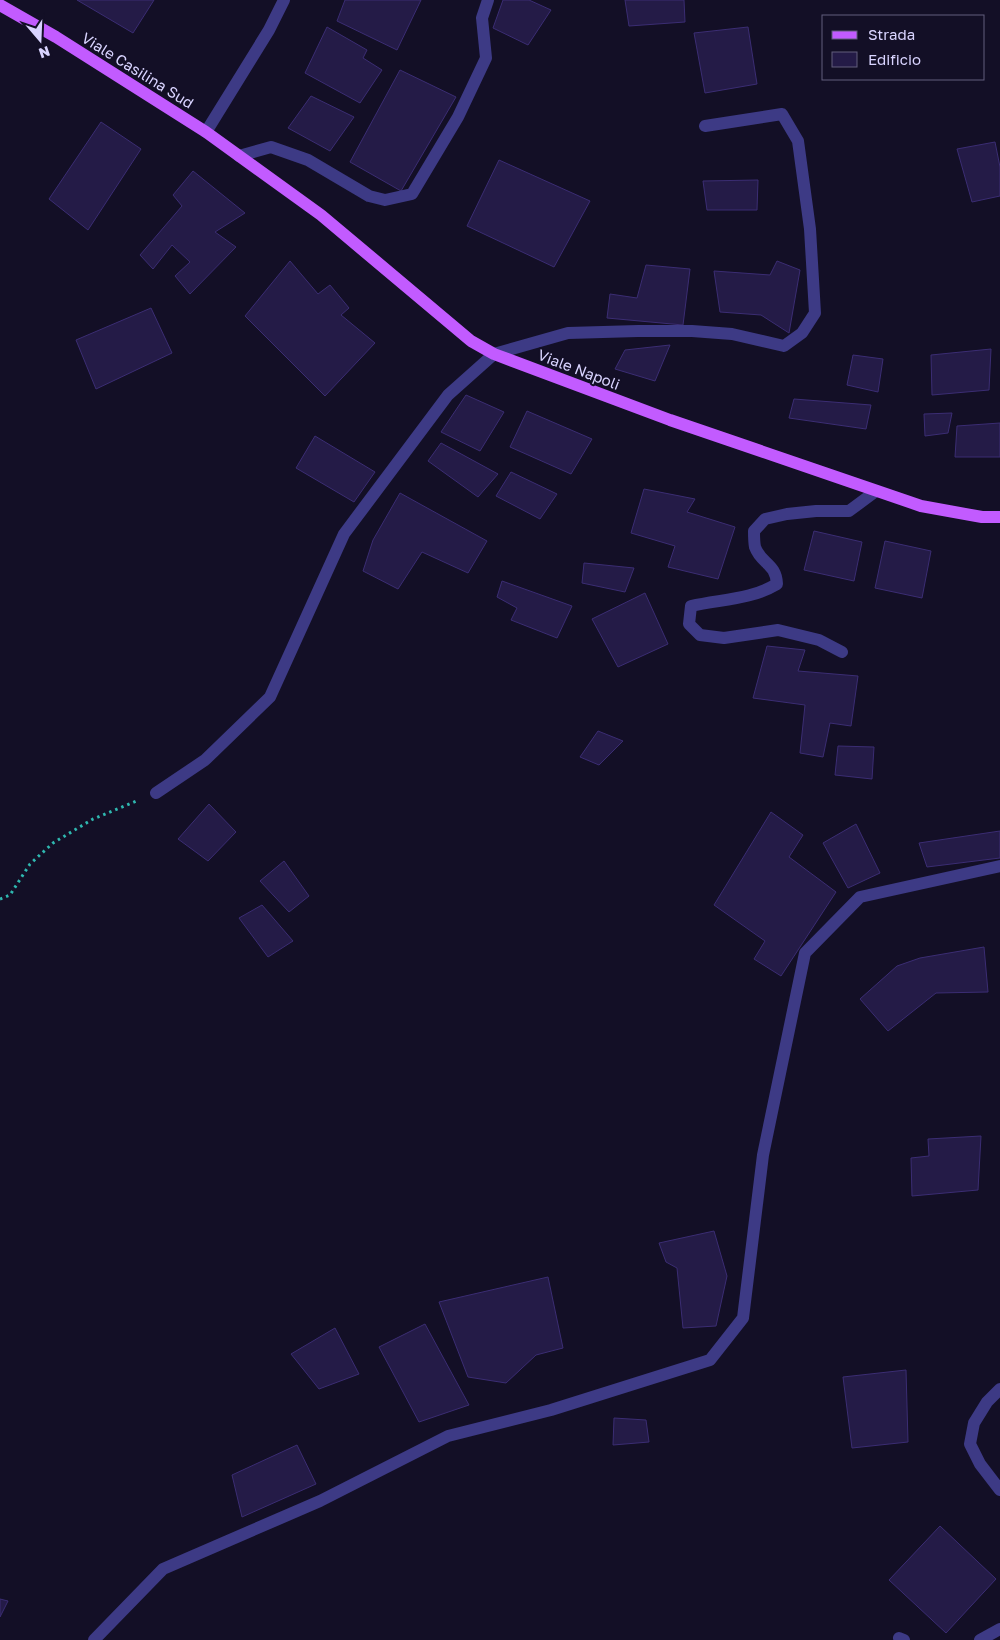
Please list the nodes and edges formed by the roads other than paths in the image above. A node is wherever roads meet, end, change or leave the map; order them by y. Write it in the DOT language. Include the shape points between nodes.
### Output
graph roads {
  1 [pos="284,0"];
  2 [pos="488,0"];
  3 [pos="0,5"];
  4 [pos="705,126"];
  5 [pos="206,132"];
  6 [pos="240,156"];
  7 [pos="494,354"];
  8 [pos="876,490"];
  9 [pos="1000,517"];
  10 [pos="842,652"];
  11 [pos="156,793"];
  12 [pos="1000,866"];
  13 [pos="1000,1389"];
  14 [pos="1000,1490"];
  15 [pos="1000,1629"];
  16 [pos="94,1640"];
  17 [pos="980,1640"];
  1 -- 5 [label="street"];
  2 -- 6 [label="street" via="482,18 486,58 458,117 412,194 385,200 369,196 308,160 271,147"];
  3 -- 5 [label="main road, Viale Casilina Sud"];
  4 -- 7 [label="street" via="782,114 798,140 810,229 815,313 802,333 784,346 732,334 692,331 568,333"];
  5 -- 6 [label="main road, Viale Napoli"];
  6 -- 7 [label="main road, Viale Napoli" via="321,215 471,341"];
  7 -- 8 [label="main road, Viale Napoli" via="670,420"];
  7 -- 11 [label="street" via="448,395 344,534 270,697 206,760"];
  8 -- 9 [label="main road, Viale Napoli" via="921,506"];
  8 -- 10 [label="street" via="849,511 787,514 765,520 754,531 755,547 776,573 777,584 740,599 691,606 689,624 700,634 724,638 778,630 819,640"];
  12 -- 16 [label="street" via="860,897 805,953 763,1155 743,1318 710,1360 551,1410 448,1436 320,1501 163,1569"];
  13 -- 14 [label="street" via="974,1423 970,1444 980,1464"];
  15 -- 17 [label="street"];
}
